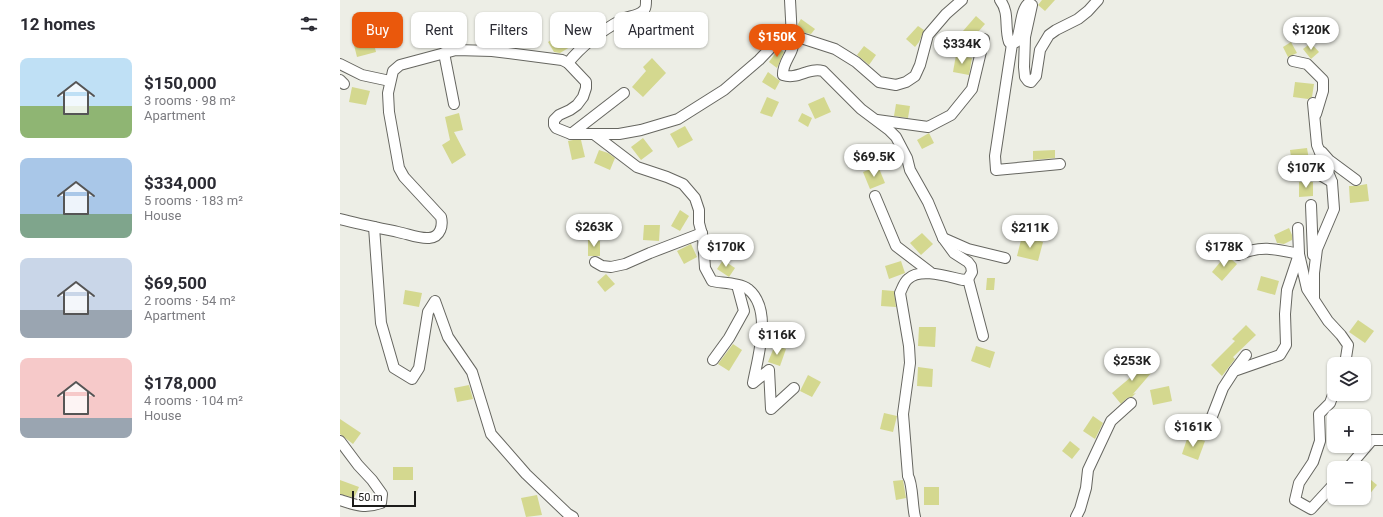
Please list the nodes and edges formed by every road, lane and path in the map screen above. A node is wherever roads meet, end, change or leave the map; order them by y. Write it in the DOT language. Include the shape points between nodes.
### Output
graph roads {
  1 [pos="646,0"];
  2 [pos="790,0"];
  3 [pos="962,0"];
  4 [pos="1000,0"];
  5 [pos="1098,0"];
  6 [pos="1029,1"];
  7 [pos="792,38"];
  8 [pos="984,39"];
  9 [pos="1012,44"];
  10 [pos="444,53"];
  11 [pos="1293,61"];
  12 [pos="568,63"];
  13 [pos="340,64"];
  14 [pos="390,81"];
  15 [pos="624,93"];
  16 [pos="1313,103"];
  17 [pos="454,104"];
  18 [pos="875,119"];
  19 [pos="1314,119"];
  20 [pos="571,134"];
  21 [pos="595,135"];
  22 [pos="1317,146"];
  23 [pos="1060,164"];
  24 [pos="1310,169"];
  25 [pos="1356,180"];
  26 [pos="1332,182"];
  27 [pos="875,196"];
  28 [pos="1311,205"];
  29 [pos="340,219"];
  30 [pos="374,227"];
  31 [pos="1298,228"];
  32 [pos="702,233"];
  33 [pos="943,238"];
  34 [pos="1299,254"];
  35 [pos="1238,255"];
  36 [pos="1005,258"];
  37 [pos="595,262"];
  38 [pos="930,272"];
  39 [pos="1314,272"];
  40 [pos="968,279"];
  41 [pos="737,285"];
  42 [pos="1314,299"];
  43 [pos="983,336"];
  44 [pos="1246,356"];
  45 [pos="1346,357"];
  46 [pos="713,360"];
  47 [pos="1234,371"];
  48 [pos="794,388"];
  49 [pos="1331,401"];
  50 [pos="1131,403"];
  51 [pos="1206,432"];
  52 [pos="1383,440"];
  53 [pos="340,441"];
  54 [pos="1354,461"];
  55 [pos="1327,492"];
  56 [pos="340,500"];
  57 [pos="573,517"];
  58 [pos="915,517"];
  59 [pos="1076,517"];
  1 -- 12 [label="street" via="642,13 628,17 604,30 590,40"];
  2 -- 7 [label="street"];
  3 -- 7 [label="street" via="928,35 915,76 896,85 879,82 856,62 835,49 801,38"];
  4 -- 9 [label="street" via="1006,10 1007,36"];
  5 -- 6 [label="street" via="1078,19 1049,35 1040,50 1036,76 1031,82 1025,77 1024,68 1025,37 1032,5"];
  6 -- 9 [label="street" via="1025,6 1018,38"];
  7 -- 18 [label="street" via="792,49 783,75 790,77 817,69 823,71 861,109"];
  7 -- 21 [label="street" via="783,36 724,90 678,119 641,130"];
  8 -- 18 [label="street" via="972,89 951,115 928,127"];
  9 -- 23 [label="street" via="995,156 996,170"];
  10 -- 12 [label="street" via="456,50 492,50"];
  10 -- 14 [label="street" via="400,65 393,71"];
  10 -- 17 [label="street"];
  11 -- 19 [label="street" via="1307,64 1323,80 1323,92"];
  12 -- 20 [label="street" via="586,82 583,97 570,110 554,120 556,128"];
  13 -- 14 [label="street" via="362,75"];
  14 -- 30 [label="street" via="389,112 399,168 404,177 441,217 443,224 440,231 430,238"];
  15 -- 20 [label="street"];
  16 -- 19 [label="street"];
  18 -- 33 [label="street" via="896,137"];
  19 -- 22 [label="street"];
  20 -- 21 [label="street"];
  21 -- 32 [label="street" via="637,167 683,184 695,198"];
  22 -- 25 [label="street" via="1329,160"];
  22 -- 26 [label="street"];
  24 -- 26 [label="street"];
  26 -- 39 [label="street" via="1334,209 1317,249"];
  27 -- 38 [label="street" via="896,246"];
  28 -- 39 [label="street"];
  29 -- 30 [label="street"];
  30 -- 57 [label="street" via="380,323 394,368 412,379 419,368 428,312 434,302 448,337 472,372 491,434 526,474"];
  31 -- 34 [label="street"];
  32 -- 37 [label="street" via="625,264 611,267"];
  32 -- 41 [label="street" via="705,268 712,281"];
  33 -- 36 [label="street" via="968,249"];
  33 -- 40 [label="street" via="954,253 971,266 972,272"];
  34 -- 35 [label="street" via="1273,248"];
  34 -- 42 [label="street" via="1307,289"];
  34 -- 47 [label="street" via="1287,290 1286,345 1280,355"];
  38 -- 40 [label="street"];
  38 -- 58 [label="street" via="908,278 900,293 909,346 910,363 903,414 908,476 911,480"];
  39 -- 42 [label="street"];
  40 -- 43 [label="street"];
  41 -- 46 [label="street" via="744,311"];
  41 -- 48 [label="street" via="748,288 760,304 763,330 753,383 769,370 771,409"];
  42 -- 45 [label="street" via="1348,345"];
  44 -- 47 [label="street"];
  47 -- 51 [label="street" via="1223,388"];
  49 -- 55 [label="street" via="1319,414 1320,441 1313,462 1299,483 1295,500 1311,509"];
  50 -- 59 [label="street" via="1111,421 1088,470 1086,488"];
  52 -- 54 [label="street" via="1372,440"];
  53 -- 56 [label="street" via="382,494 381,503 371,506 358,506"];
}
